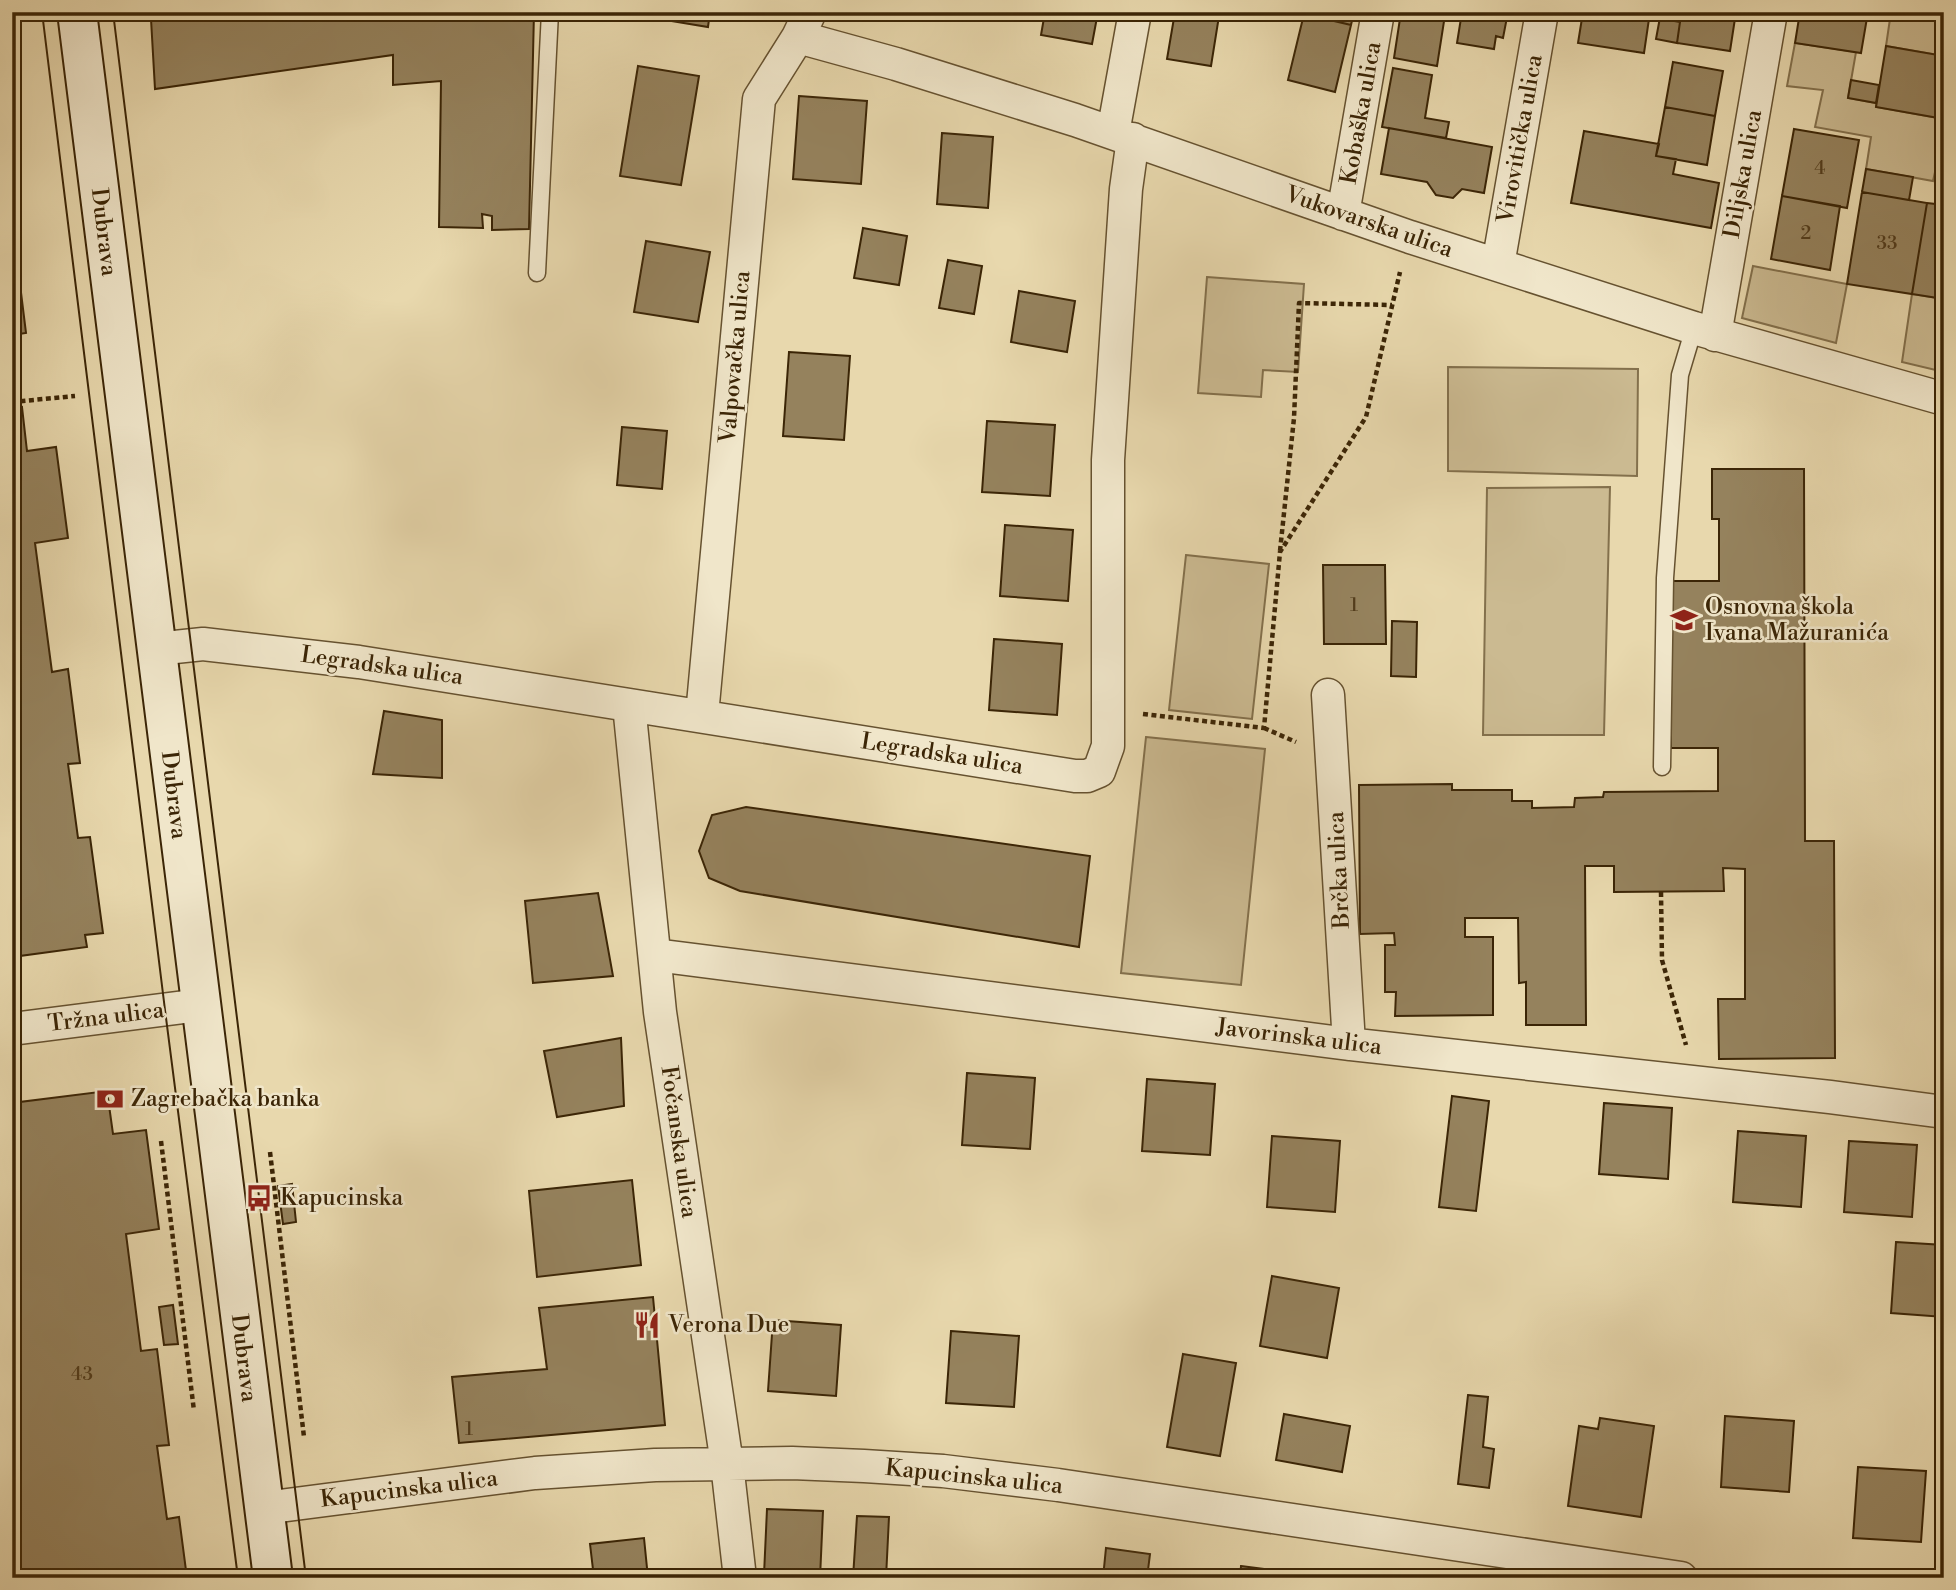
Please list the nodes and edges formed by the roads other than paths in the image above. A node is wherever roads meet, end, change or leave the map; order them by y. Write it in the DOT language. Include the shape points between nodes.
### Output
graph roads {
  1 [pos="77,12"];
  2 [pos="550,12"];
  3 [pos="1135,12"];
  4 [pos="1378,12"];
  5 [pos="1542,12"];
  6 [pos="1771,12"];
  7 [pos="804,24"];
  8 [pos="1123,136"];
  9 [pos="1343,214"];
  10 [pos="1498,265"];
  11 [pos="537,274"];
  12 [pos="1705,332"];
  13 [pos="1944,399"];
  14 [pos="156,649"];
  15 [pos="1328,695"];
  16 [pos="629,705"];
  17 [pos="702,715"];
  18 [pos="1662,767"];
  19 [pos="655,955"];
  20 [pos="200,1005"];
  21 [pos="12,1029"];
  22 [pos="1349,1044"];
  23 [pos="1944,1112"];
  24 [pos="727,1464"];
  25 [pos="264,1508"];
  26 [pos="273,1578"];
  27 [pos="740,1578"];
  28 [pos="1681,1578"];
  1 -- 14 [label="main road, Dubrava"];
  2 -- 11 [label="lane"];
  3 -- 8 [label="street, Legradska ulica"];
  4 -- 9 [label="street, Kobaška ulica"];
  5 -- 10 [label="street, Virovitička ulica"];
  6 -- 12 [label="street, Diljska ulica"];
  7 -- 8 [label="street, Vukovarska ulica" via="896,64"];
  7 -- 17 [label="street, Valpovačka ulica" via="759,99"];
  8 -- 9 [label="street, Vukovarska ulica"];
  8 -- 17 [label="street, Legradska ulica" via="1126,189 1108,460 1108,746 1099,771 1087,776"];
  9 -- 10 [label="street, Vukovarska ulica"];
  10 -- 12 [label="street, Vukovarska ulica"];
  12 -- 13 [label="street, Vukovarska ulica"];
  12 -- 18 [label="lane" via="1680,375 1665,579"];
  14 -- 16 [label="street, Legradska ulica" via="203,644 293,653"];
  14 -- 20 [label="main road, Dubrava"];
  15 -- 22 [label="street, Brčka ulica"];
  16 -- 17 [label="street, Legradska ulica"];
  16 -- 19 [label="street, Fočanska ulica"];
  19 -- 22 [label="street, Javorinska ulica"];
  19 -- 24 [label="street, Fočanska ulica"];
  20 -- 21 [label="street, Tržna ulica"];
  20 -- 25 [label="main road, Dubrava"];
  22 -- 23 [label="street, Javorinska ulica"];
  24 -- 25 [label="street, Kapucinska ulica" via="535,1474"];
  24 -- 27 [label="street, Fočanska ulica"];
  24 -- 28 [label="street, Kapucinska ulica" via="943,1471"];
  25 -- 26 [label="main road, Dubrava"];
}
